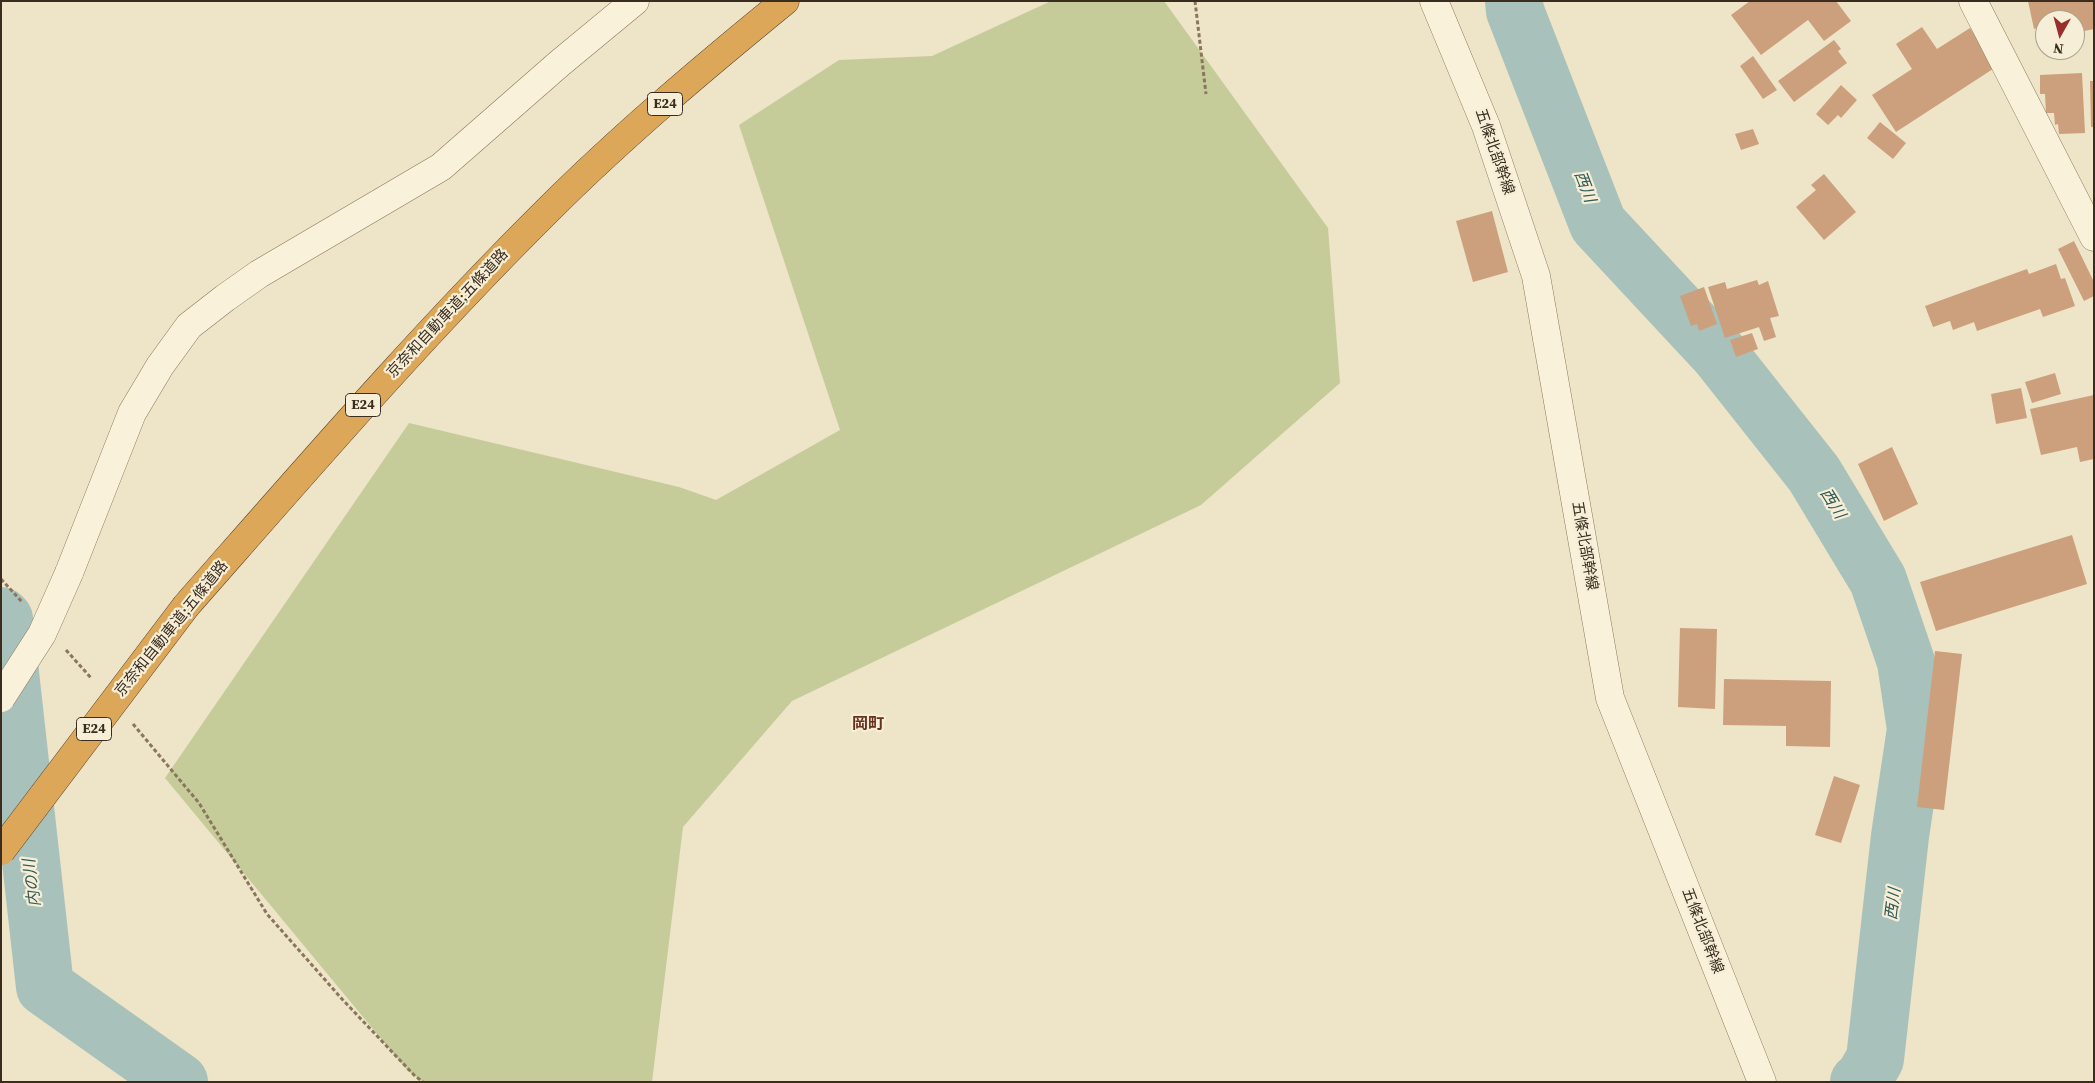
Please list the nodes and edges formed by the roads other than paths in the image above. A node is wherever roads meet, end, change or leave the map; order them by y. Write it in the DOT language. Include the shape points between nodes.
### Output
graph roads {
  1 [pos="634,1"];
  2 [pos="785,1"];
  3 [pos="1434,1"];
  4 [pos="1973,1"];
  5 [pos="2094,237"];
  6 [pos="1,698"];
  7 [pos="1,851"];
  8 [pos="1762,1082"];
  1 -- 6 [label="street, bridge" via="442,166 259,274 188,326 132,413 42,634"];
  2 -- 7 [label="highway, 京奈和自動車道;五條道路 / E24, bridge" via="641,124 548,210 412,350 186,606"];
  3 -- 8 [label="street, 五條北部幹線" via="1486,126 1536,276 1610,698"];
  4 -- 5 [label="street"];
}
